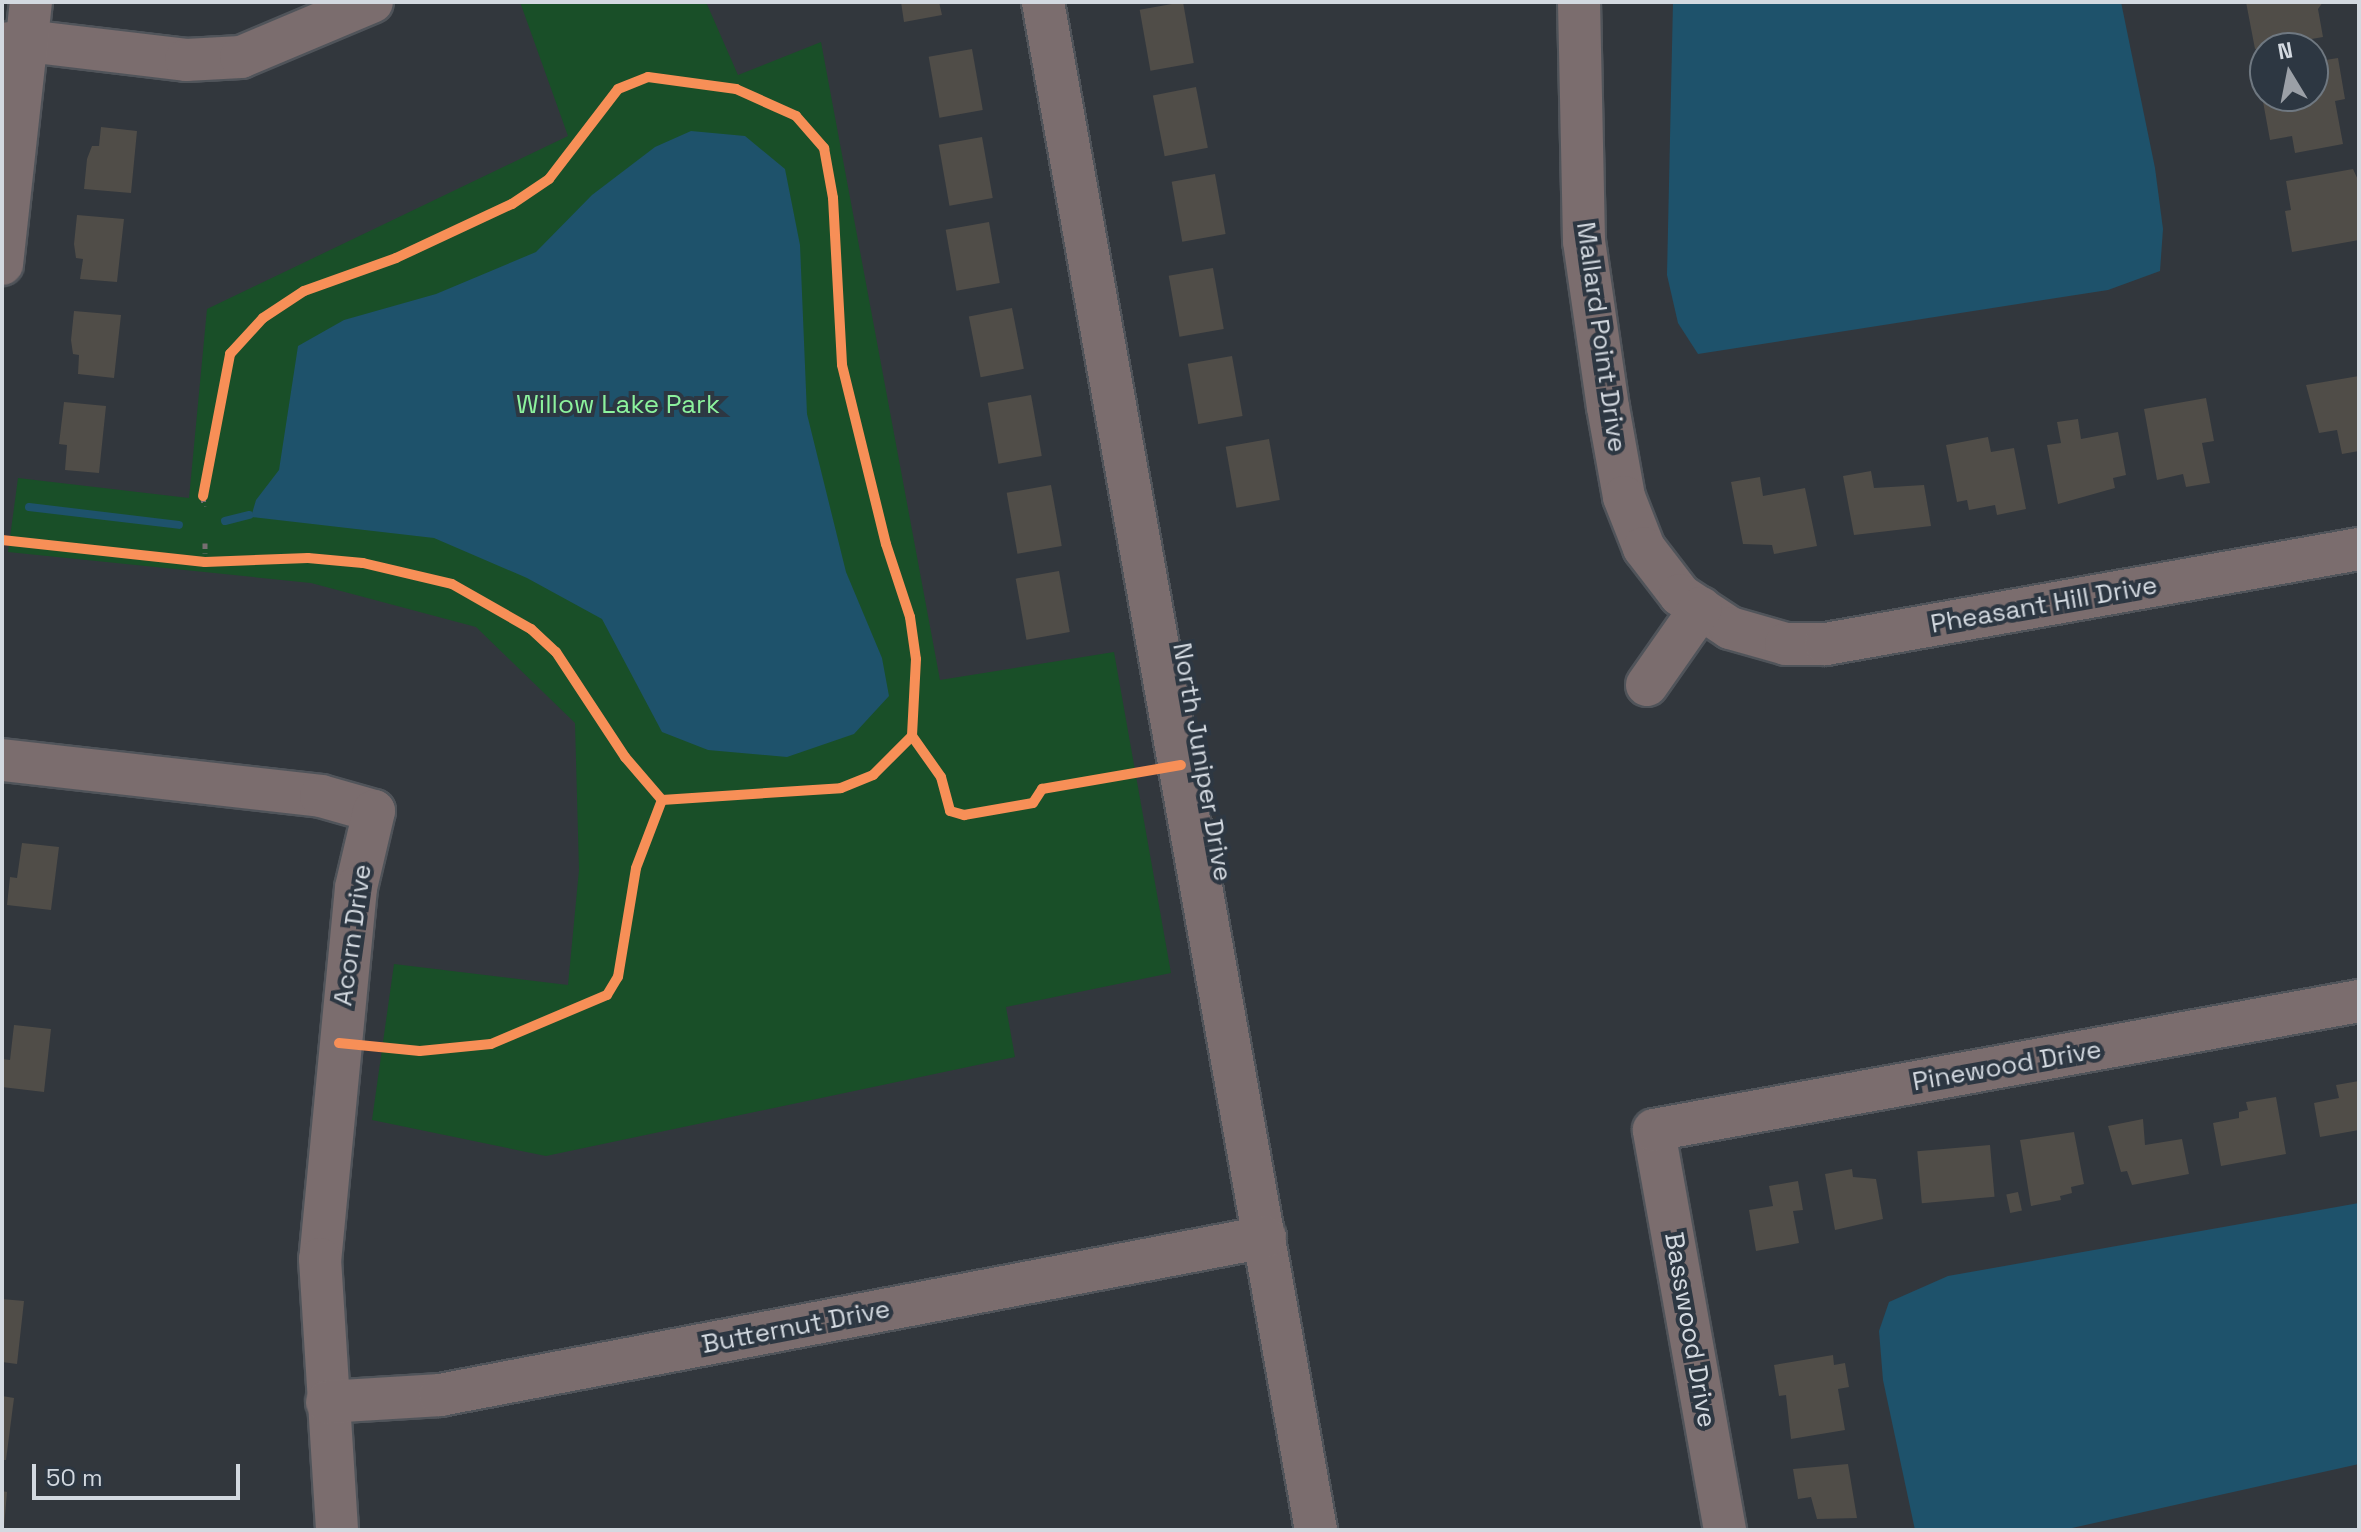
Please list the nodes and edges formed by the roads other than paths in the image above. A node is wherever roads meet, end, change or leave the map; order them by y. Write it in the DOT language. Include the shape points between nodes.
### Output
graph roads {
  1 [pos="372,2"];
  2 [pos="1043,2"];
  3 [pos="1579,2"];
  4 [pos="15,30"];
  5 [pos="2,264"];
  6 [pos="2359,549"];
  7 [pos="1715,618"];
  8 [pos="1647,685"];
  9 [pos="2,760"];
  10 [pos="2359,1001"];
  11 [pos="1654,1130"];
  12 [pos="1265,1237"];
  13 [pos="327,1402"];
  14 [pos="337,1530"];
  15 [pos="1316,1530"];
  16 [pos="1725,1530"];
  1 -- 4 [label="street" via="241,57 186,60"];
  2 -- 12 [label="street, North Juniper Drive"];
  3 -- 7 [label="street, Mallard Point Drive" via="1584,241 1624,497 1659,572"];
  4 -- 5 [label="street"];
  6 -- 7 [label="street, Pheasant Hill Drive" via="1826,644 1786,644"];
  7 -- 8 [label="street"];
  9 -- 13 [label="street, Acorn Drive" via="321,796 374,811 356,888 320,1259"];
  10 -- 11 [label="street, Pinewood Drive"];
  11 -- 16 [label="street, Basswood Drive"];
  12 -- 13 [label="street, Butternut Drive" via="440,1395"];
  12 -- 15 [label="street, North Juniper Drive"];
  13 -- 14 [label="street, Acorn Drive"];
}
